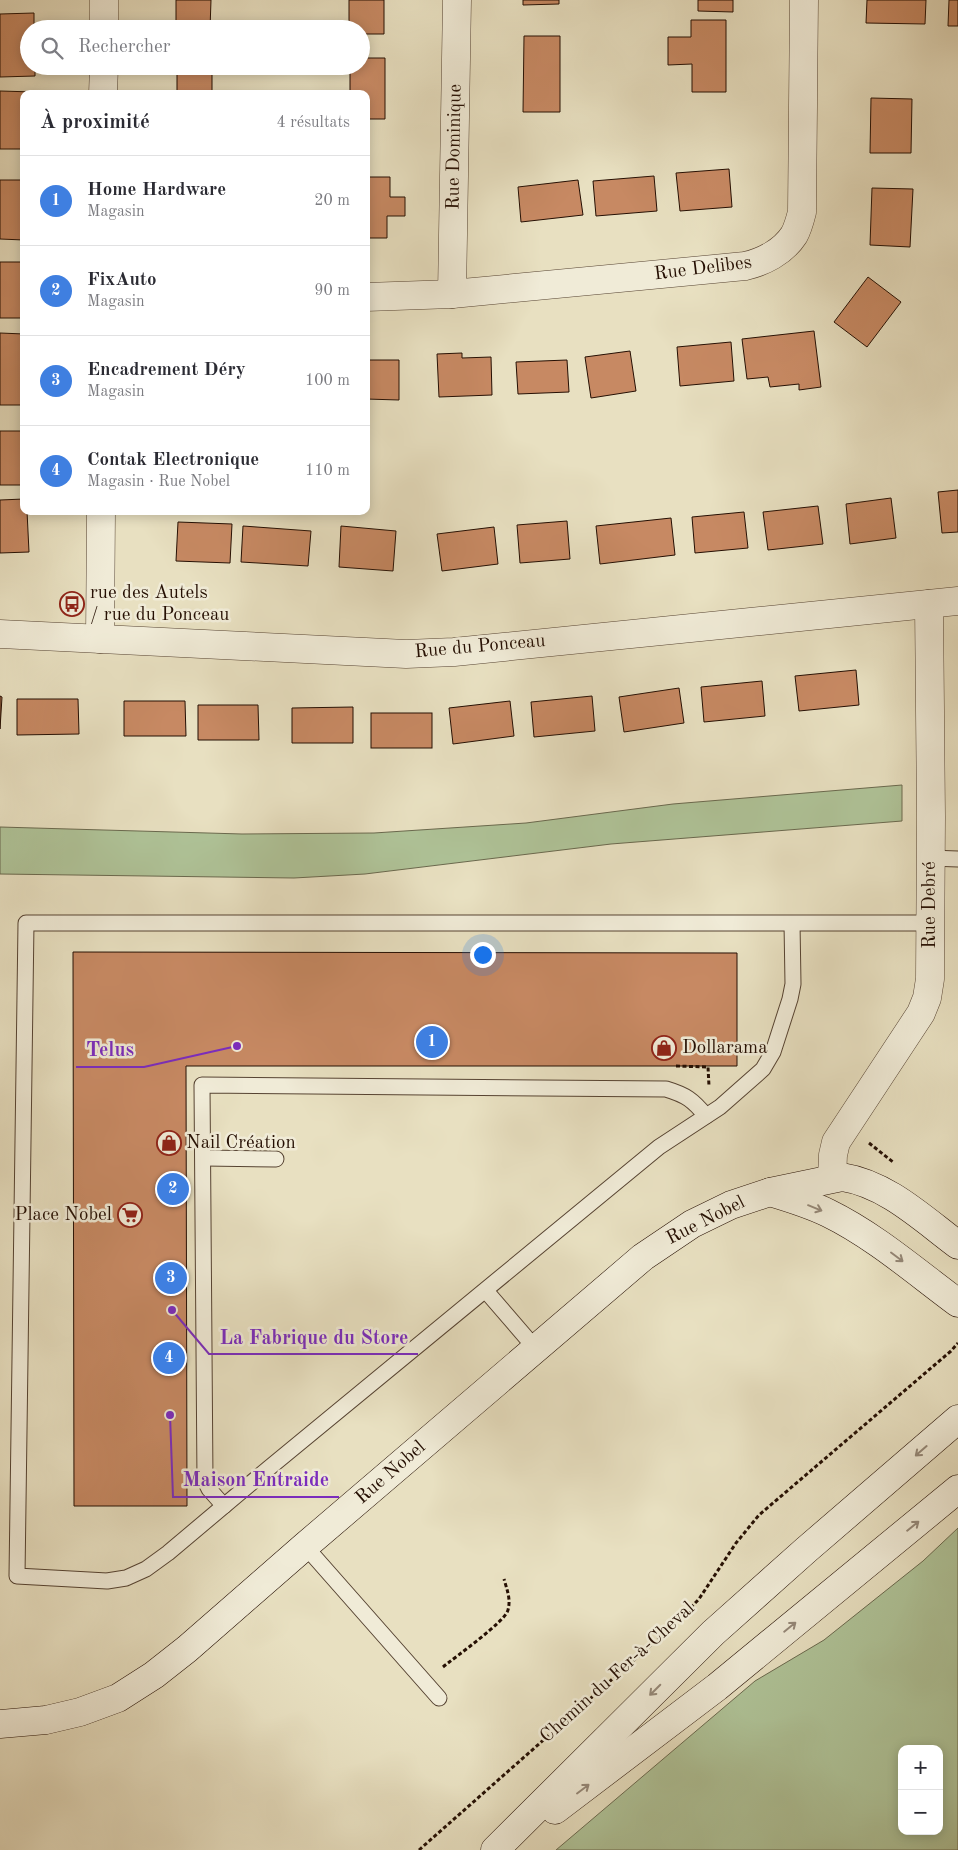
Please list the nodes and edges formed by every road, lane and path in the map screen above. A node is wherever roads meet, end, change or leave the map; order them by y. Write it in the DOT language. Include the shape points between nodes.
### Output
graph roads {
  1 [pos="104,0"];
  2 [pos="458,0"];
  3 [pos="804,0"];
  4 [pos="104,20"];
  5 [pos="104,75"];
  6 [pos="104,90"];
  7 [pos="452,294"];
  8 [pos="370,297"];
  9 [pos="101,515"];
  10 [pos="958,601"];
  11 [pos="929,604"];
  12 [pos="0,634"];
  13 [pos="100,639"];
  14 [pos="930,858"];
  15 [pos="958,859"];
  16 [pos="792,923"];
  17 [pos="929,923"];
  18 [pos="706,1116"];
  19 [pos="204,1158"];
  20 [pos="276,1159"];
  21 [pos="832,1178"];
  22 [pos="770,1192"];
  23 [pos="958,1245"];
  24 [pos="486,1291"];
  25 [pos="958,1303"];
  26 [pos="958,1343"];
  27 [pos="536,1349"];
  28 [pos="958,1420"];
  29 [pos="958,1489"];
  30 [pos="224,1506"];
  31 [pos="305,1546"];
  32 [pos="504,1579"];
  33 [pos="424,1681"];
  34 [pos="439,1698"];
  35 [pos="0,1724"];
  36 [pos="419,1850"];
  37 [pos="495,1850"];
  38 [pos="502,1850"];
  1 -- 4 [label="street"];
  2 -- 7 [label="street, Rue Dominique"];
  3 -- 7 [label="street, Rue Delibes" via="802,212 794,235 772,256 745,266"];
  5 -- 6 [label="street"];
  7 -- 8 [label="street, Rue Delibes"];
  9 -- 13 [label="street"];
  10 -- 11 [label="street, Rue du Ponceau"];
  11 -- 13 [label="street, Rue du Ponceau" via="454,652 406,654"];
  11 -- 14 [label="street, Rue Debré"];
  12 -- 13 [label="street, Rue du Ponceau"];
  14 -- 15 [label="lane"];
  14 -- 17 [label="street, Rue Debré"];
  16 -- 17 [label="lane"];
  16 -- 18 [label="lane" via="793,984 773,1052 762,1069"];
  16 -- 30 [label="lane" via="26,923 17,1576 108,1581 126,1578 146,1569"];
  17 -- 21 [label="street, Rue Debré" via="930,980 921,1013 836,1142"];
  18 -- 19 [label="lane" via="694,1101 666,1089 202,1085"];
  18 -- 24 [label="lane" via="659,1147"];
  19 -- 20 [label="lane"];
  19 -- 30 [label="lane" via="205,1481"];
  21 -- 22 [label="street, Rue Nobel"];
  21 -- 23 [label="street, Rue Nobel" via="857,1180 880,1189"];
  22 -- 25 [label="street, Rue Nobel, one-way" via="843,1221"];
  22 -- 27 [label="street, Rue Nobel" via="730,1205 671,1237"];
  24 -- 27 [label="lane"];
  24 -- 30 [label="lane"];
  26 -- 36 [label="path, Chemin du Fer-à-Cheval" via="760,1515 736,1543 699,1599 677,1622"];
  27 -- 31 [label="street, Rue Nobel"];
  28 -- 37 [label="street, Chemin du Fer-à-Cheval, one-way" via="713,1633"];
  38 -- 29 [label="street, one-way" via="717,1687"];
  31 -- 33 [label="lane"];
  31 -- 35 [label="street, Rue Nobel" via="188,1649 132,1690 101,1706 80,1712 46,1720"];
  32 -- 33 [label="path" via="509,1598 508,1612"];
  33 -- 34 [label="lane"];
}
